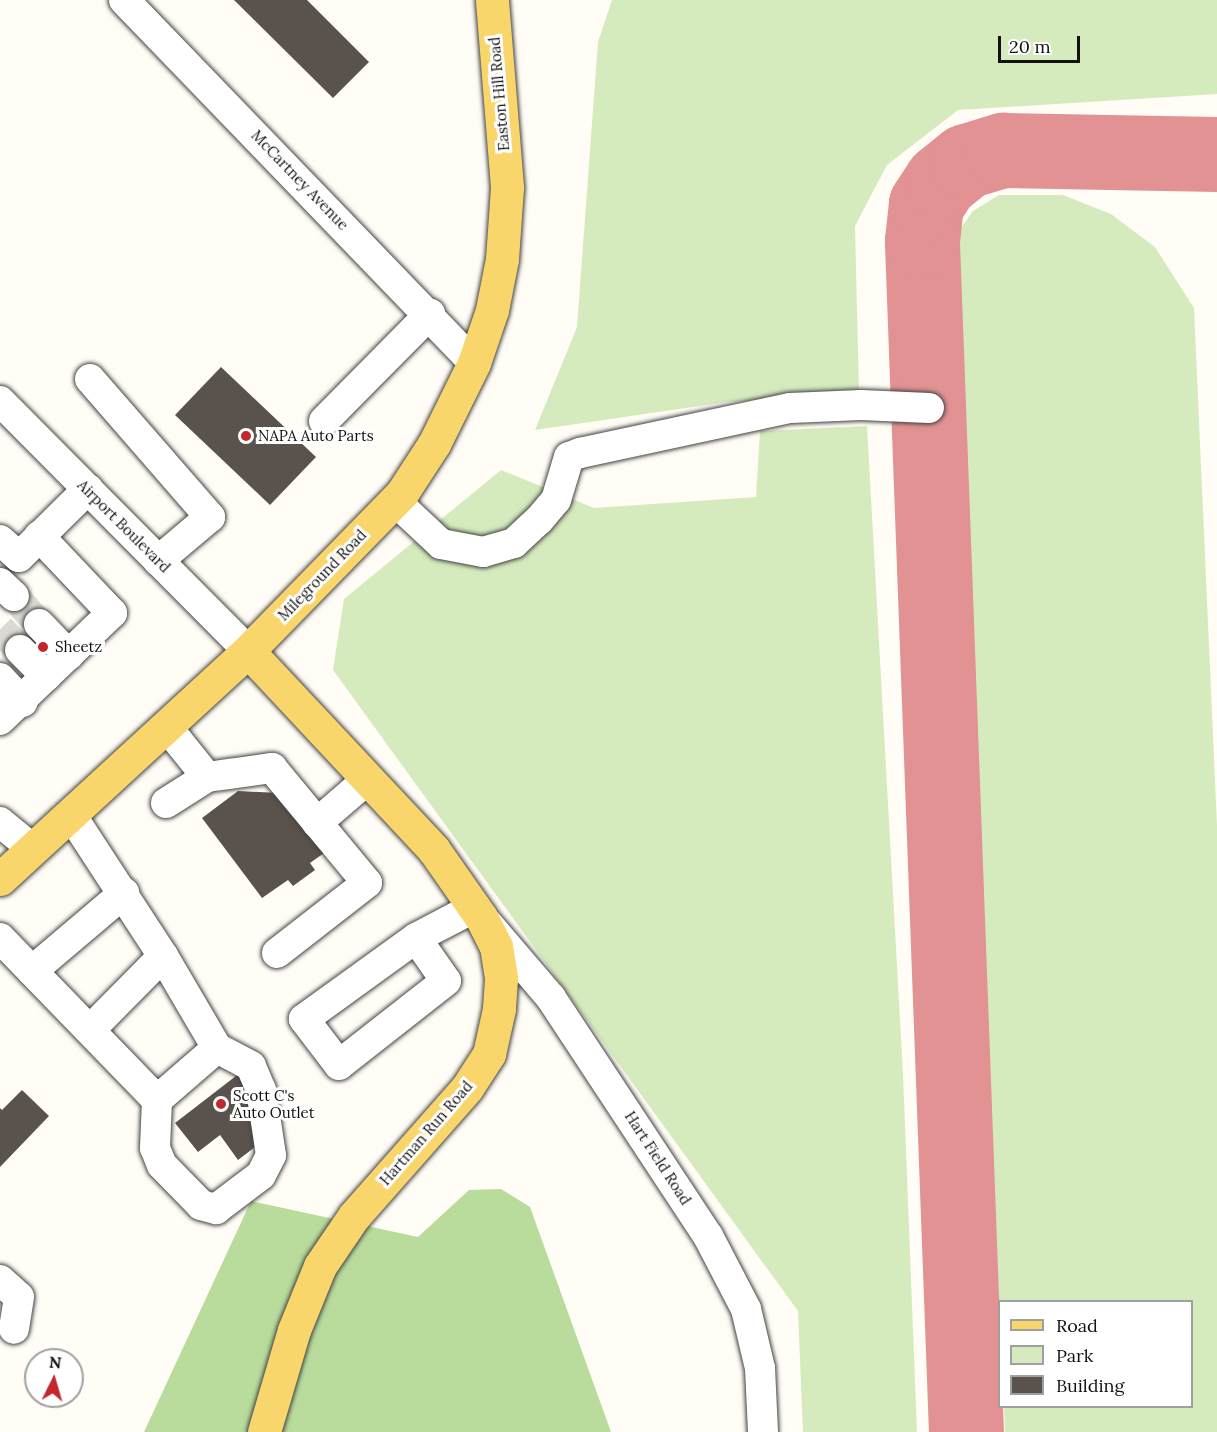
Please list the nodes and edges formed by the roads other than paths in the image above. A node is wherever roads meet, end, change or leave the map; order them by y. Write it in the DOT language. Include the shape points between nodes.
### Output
graph roads {
  1 [pos="124,0"];
  2 [pos="492,0"];
  3 [pos="507,187"];
  4 [pos="430,314"];
  5 [pos="474,363"];
  6 [pos="90,379"];
  7 [pos="0,401"];
  8 [pos="928,408"];
  9 [pos="324,421"];
  10 [pos="88,489"];
  11 [pos="395,501"];
  12 [pos="39,536"];
  13 [pos="158,561"];
  14 [pos="6,570"];
  15 [pos="39,624"];
  16 [pos="20,650"];
  17 [pos="248,651"];
  18 [pos="69,655"];
  19 [pos="46,676"];
  20 [pos="0,678"];
  21 [pos="11,711"];
  22 [pos="166,726"];
  23 [pos="207,777"];
  24 [pos="368,780"];
  25 [pos="166,803"];
  26 [pos="71,815"];
  27 [pos="0,822"];
  28 [pos="317,823"];
  29 [pos="34,850"];
  30 [pos="0,879"];
  31 [pos="124,893"];
  32 [pos="478,912"];
  33 [pos="0,938"];
  34 [pos="416,938"];
  35 [pos="277,953"];
  36 [pos="163,956"];
  37 [pos="32,971"];
  38 [pos="90,1030"];
  39 [pos="217,1048"];
  40 [pos="157,1100"];
  41 [pos="0,1280"];
  42 [pos="14,1329"];
  43 [pos="264,1432"];
  44 [pos="763,1432"];
  1 -- 4 [label="street, McCartney Avenue"];
  2 -- 3 [label="main road, Easton Hill Road"];
  3 -- 5 [label="main road, Mileground Road" via="502,259 492,310"];
  4 -- 5 [label="street, McCartney Avenue"];
  4 -- 9 [label="street"];
  5 -- 11 [label="main road, Mileground Road" via="434,444"];
  6 -- 13 [label="street" via="210,517"];
  7 -- 10 [label="street, Airport Boulevard"];
  8 -- 11 [label="street" via="790,408 580,453 570,457 559,495 539,520 514,543 483,552 441,544"];
  10 -- 12 [label="street"];
  10 -- 13 [label="street, Airport Boulevard"];
  11 -- 17 [label="main road, Mileground Road"];
  12 -- 14 [label="street"];
  12 -- 18 [label="street" via="112,613"];
  13 -- 17 [label="street, Airport Boulevard"];
  15 -- 18 [label="street"];
  16 -- 19 [label="street"];
  17 -- 22 [label="main road, Mileground Road"];
  17 -- 24 [label="main road, Hartman Run Road"];
  18 -- 19 [label="street"];
  19 -- 21 [label="street"];
  20 -- 21 [label="street"];
  22 -- 23 [label="street"];
  22 -- 26 [label="main road, Mileground Road"];
  23 -- 25 [label="street"];
  23 -- 28 [label="street" via="272,768"];
  24 -- 28 [label="street"];
  24 -- 32 [label="main road, Hartman Run Road" via="434,850"];
  26 -- 29 [label="main road, Mileground Road"];
  26 -- 31 [label="street"];
  27 -- 29 [label="street"];
  28 -- 35 [label="street" via="367,883"];
  29 -- 30 [label="main road, Mileground Road"];
  31 -- 36 [label="street"];
  31 -- 37 [label="street"];
  32 -- 34 [label="street"];
  32 -- 43 [label="main road, Hartman Run Road" via="496,946 501,979 489,1054 468,1088 354,1216 320,1266 294,1330"];
  32 -- 44 [label="street, Hart Field Road" via="551,998 708,1236 746,1309 760,1368"];
  33 -- 37 [label="street"];
  34 -- 34 [label="street" via="304,1019 339,1065 446,981"];
  36 -- 38 [label="street"];
  36 -- 39 [label="street"];
  37 -- 38 [label="street"];
  38 -- 40 [label="street"];
  39 -- 40 [label="street"];
  39 -- 40 [label="street" via="251,1066 261,1090 271,1155 261,1175 216,1209 201,1205 162,1165 155,1149"];
  41 -- 42 [label="street" via="19,1297"];
}
